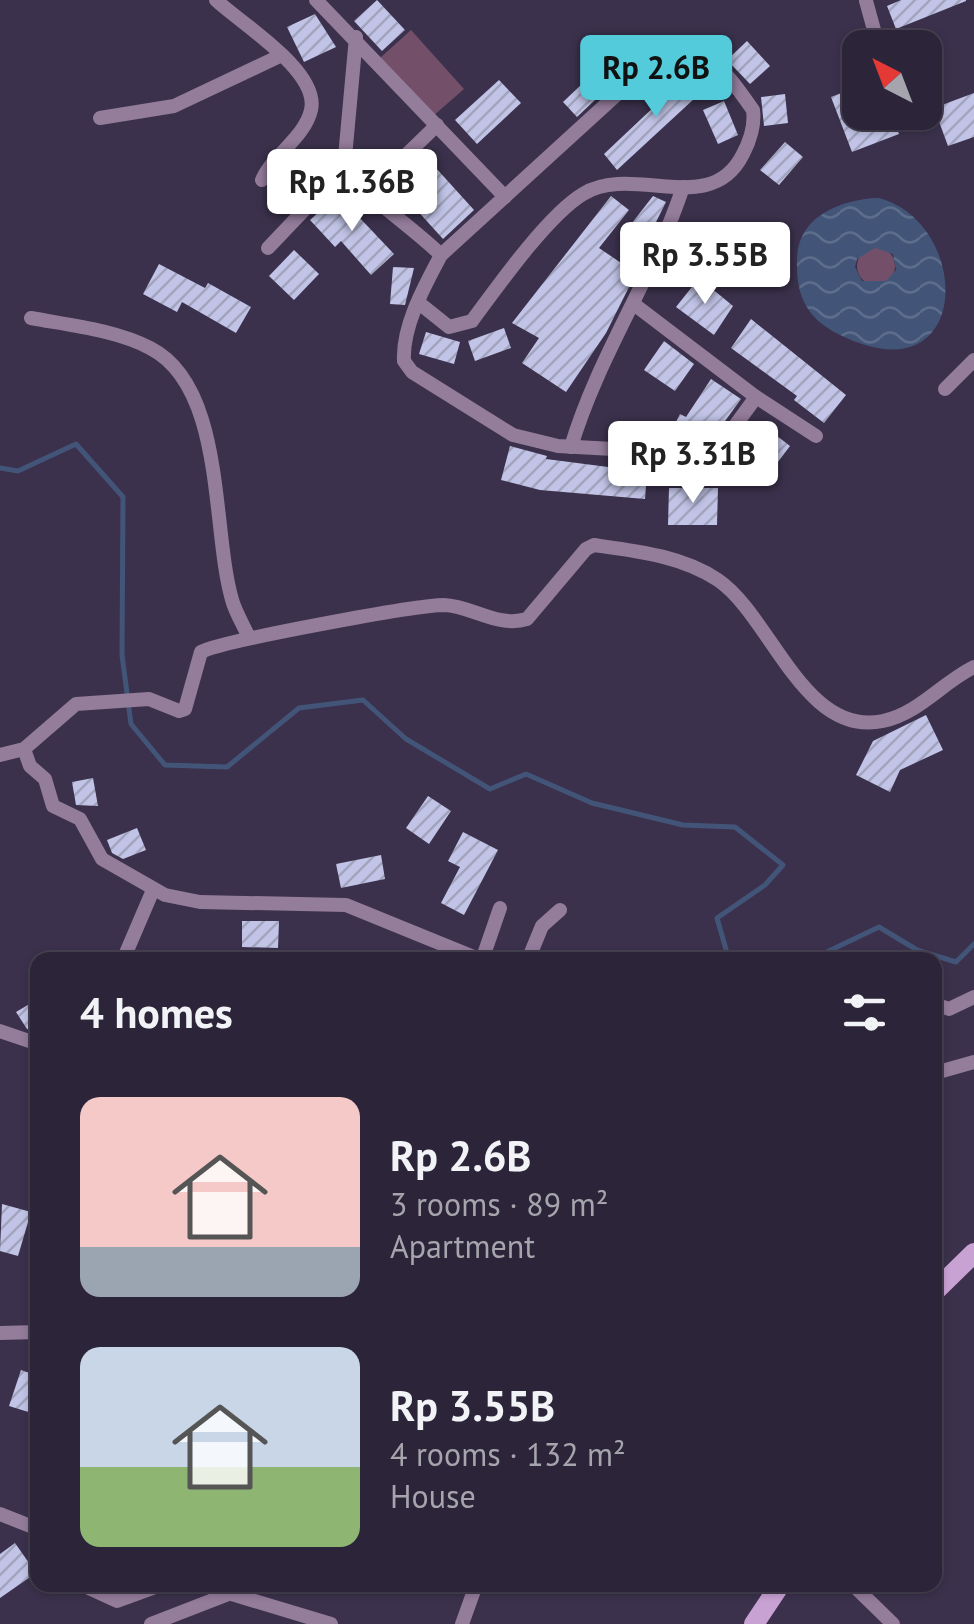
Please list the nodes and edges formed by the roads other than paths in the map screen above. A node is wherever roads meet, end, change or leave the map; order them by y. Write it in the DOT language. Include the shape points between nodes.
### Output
graph roads {
  1 [pos="216,0"];
  2 [pos="316,0"];
  3 [pos="866,0"];
  4 [pos="874,30"];
  5 [pos="356,37"];
  6 [pos="282,55"];
  7 [pos="100,118"];
  8 [pos="437,125"];
  9 [pos="344,168"];
  10 [pos="262,180"];
  11 [pos="683,187"];
  12 [pos="366,194"];
  13 [pos="504,197"];
  14 [pos="268,248"];
  15 [pos="441,255"];
  16 [pos="419,303"];
  17 [pos="635,305"];
  18 [pos="31,318"];
  19 [pos="974,360"];
  20 [pos="944,389"];
  21 [pos="756,396"];
  22 [pos="816,436"];
  23 [pos="571,447"];
  24 [pos="250,638"];
  25 [pos="974,667"];
  26 [pos="24,749"];
  27 [pos="0,755"];
  28 [pos="153,890"];
  29 [pos="500,908"];
  30 [pos="560,910"];
  31 [pos="126,952"];
  32 [pos="461,952"];
  33 [pos="484,952"];
  34 [pos="531,952"];
  35 [pos="974,997"];
  36 [pos="942,1006"];
  37 [pos="0,1031"];
  38 [pos="30,1041"];
  39 [pos="974,1062"];
  40 [pos="942,1070"];
  41 [pos="974,1252"];
  42 [pos="942,1284"];
  43 [pos="30,1332"];
  44 [pos="0,1333"];
  45 [pos="0,1514"];
  46 [pos="30,1527"];
  47 [pos="92,1592"];
  48 [pos="142,1592"];
  49 [pos="227,1592"];
  50 [pos="251,1592"];
  51 [pos="473,1592"];
  52 [pos="773,1592"];
  53 [pos="860,1592"];
  54 [pos="231,1593"];
  55 [pos="151,1624"];
  56 [pos="330,1624"];
  57 [pos="462,1624"];
  58 [pos="754,1624"];
  59 [pos="893,1624"];
  1 -- 6 [label="street"];
  2 -- 5 [label="street"];
  3 -- 4 [label="street"];
  5 -- 8 [label="street"];
  5 -- 9 [label="street"];
  6 -- 7 [label="street" via="174,106"];
  6 -- 10 [label="street" via="308,87 312,109"];
  8 -- 12 [label="street"];
  8 -- 13 [label="street"];
  9 -- 12 [label="street"];
  9 -- 14 [label="street"];
  11 -- 13 [label="street" via="729,176 746,148 754,114 719,67 682,49 648,66"];
  11 -- 16 [label="street" via="610,186 582,194 463,326 443,325"];
  11 -- 17 [label="street"];
  12 -- 15 [label="street"];
  13 -- 15 [label="street"];
  15 -- 16 [label="street"];
  16 -- 23 [label="street" via="404,353 412,372 502,430"];
  17 -- 21 [label="street"];
  17 -- 23 [label="street" via="592,380"];
  18 -- 24 [label="street" via="146,345 176,372 200,421 233,604"];
  19 -- 20 [label="street"];
  21 -- 22 [label="street"];
  21 -- 23 [label="street" via="693,476 613,449"];
  24 -- 25 [label="street" via="444,605 520,621 536,611 586,549 598,546 663,556 722,582 809,691 857,722 907,712"];
  24 -- 26 [label="street" via="201,652 185,709 149,699 76,704"];
  26 -- 27 [label="street"];
  26 -- 28 [label="street" via="52,806 80,819 102,858"];
  28 -- 31 [label="street"];
  28 -- 32 [label="street" via="200,902 346,905"];
  29 -- 33 [label="street"];
  30 -- 34 [label="street" via="542,926"];
  35 -- 36 [label="street"];
  37 -- 38 [label="street"];
  39 -- 40 [label="street"];
  41 -- 42 [label="main road"];
  43 -- 44 [label="street"];
  45 -- 46 [label="street"];
  47 -- 48 [label="street" via="117,1601"];
  49 -- 54 [label="street"];
  50 -- 54 [label="street"];
  50 -- 56 [label="street"];
  51 -- 57 [label="street"];
  52 -- 58 [label="main road"];
  53 -- 59 [label="street"];
  54 -- 55 [label="street"];
}
